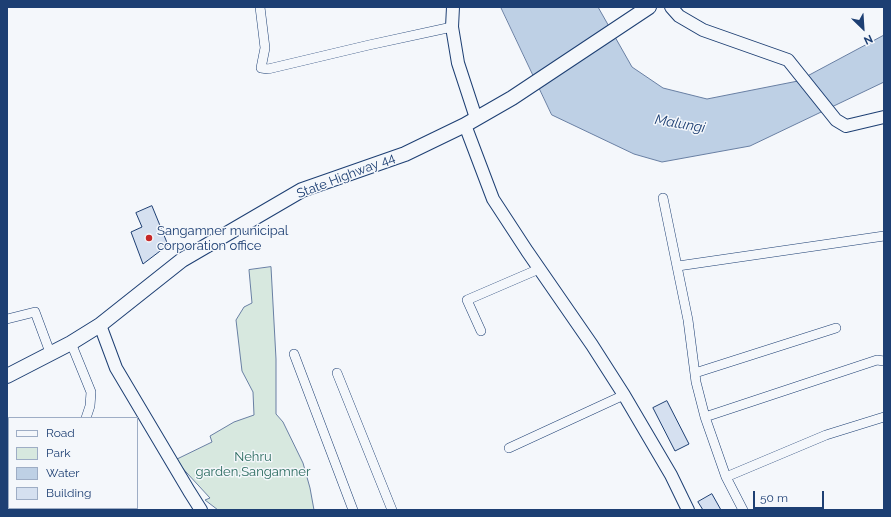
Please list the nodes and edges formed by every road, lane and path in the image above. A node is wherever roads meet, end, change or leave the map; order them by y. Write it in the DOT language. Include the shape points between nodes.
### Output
graph roads {
  1 [pos="260,7"];
  2 [pos="453,7"];
  3 [pos="649,7"];
  4 [pos="671,7"];
  5 [pos="452,27"];
  6 [pos="884,117"];
  7 [pos="471,122"];
  8 [pos="664,198"];
  9 [pos="884,236"];
  10 [pos="678,266"];
  11 [pos="539,268"];
  12 [pos="7,319"];
  13 [pos="100,325"];
  14 [pos="836,328"];
  15 [pos="480,331"];
  16 [pos="71,344"];
  17 [pos="51,354"];
  18 [pos="294,354"];
  19 [pos="884,361"];
  20 [pos="337,373"];
  21 [pos="695,373"];
  22 [pos="7,376"];
  23 [pos="624,395"];
  24 [pos="86,417"];
  25 [pos="705,417"];
  26 [pos="884,417"];
  27 [pos="509,448"];
  28 [pos="726,477"];
  29 [pos="201,510"];
  30 [pos="353,510"];
  31 [pos="392,510"];
  32 [pos="688,510"];
  33 [pos="744,510"];
  1 -- 5 [label="street" via="265,48 261,68 268,69"];
  2 -- 5 [label="main road"];
  3 -- 7 [label="main road, State Highway 44" via="512,98"];
  4 -- 6 [label="main road" via="679,16 703,30 788,60 836,120 846,126"];
  5 -- 7 [label="main road"];
  7 -- 11 [label="main road" via="493,199"];
  7 -- 13 [label="main road, State Highway 44" via="405,154 302,190 182,260"];
  8 -- 10 [label="street"];
  9 -- 10 [label="street"];
  10 -- 21 [label="street"];
  11 -- 15 [label="street" via="467,300"];
  11 -- 23 [label="main road"];
  12 -- 17 [label="street" via="35,312"];
  13 -- 16 [label="main road, State Highway 44"];
  13 -- 29 [label="main road" via="116,368"];
  14 -- 21 [label="street"];
  16 -- 17 [label="main road, State Highway 44"];
  16 -- 24 [label="street" via="92,392"];
  17 -- 22 [label="main road, State Highway 44"];
  18 -- 30 [label="street"];
  19 -- 25 [label="street" via="877,360"];
  20 -- 31 [label="street"];
  21 -- 25 [label="street"];
  23 -- 27 [label="street"];
  23 -- 32 [label="main road"];
  25 -- 28 [label="street"];
  26 -- 28 [label="street" via="826,435"];
  28 -- 33 [label="street"];
}
